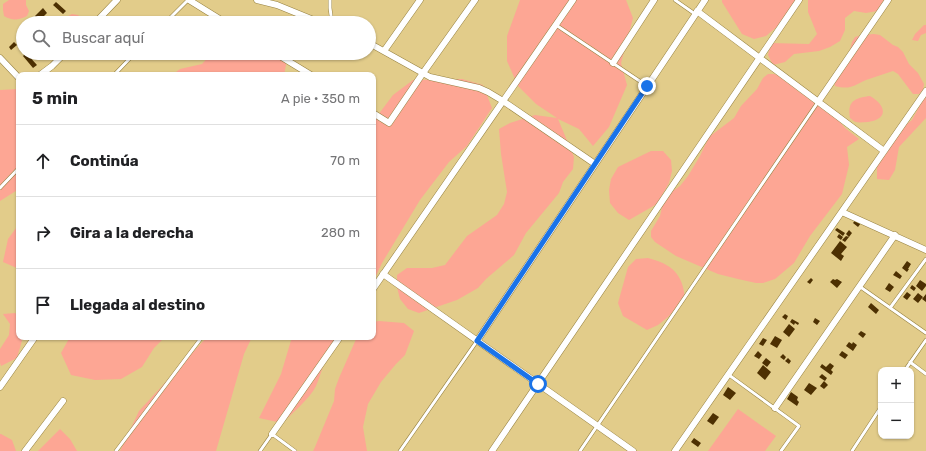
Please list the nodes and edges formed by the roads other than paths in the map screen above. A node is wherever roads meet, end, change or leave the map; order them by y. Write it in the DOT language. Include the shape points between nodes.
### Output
graph roads {
  1 [pos="117,0"];
  2 [pos="188,0"];
  3 [pos="260,0"];
  4 [pos="330,0"];
  5 [pos="420,0"];
  6 [pos="475,0"];
  7 [pos="573,0"];
  8 [pos="653,0"];
  9 [pos="675,0"];
  10 [pos="705,0"];
  11 [pos="799,0"];
  12 [pos="888,0"];
  13 [pos="696,13"];
  14 [pos="102,16"];
  15 [pos="172,16"];
  16 [pos="214,16"];
  17 [pos="304,16"];
  18 [pos="331,16"];
  19 [pos="556,25"];
  20 [pos="376,46"];
  21 [pos="384,51"];
  22 [pos="0,58"];
  23 [pos="760,58"];
  24 [pos="58,60"];
  25 [pos="129,60"];
  26 [pos="286,60"];
  27 [pos="613,63"];
  28 [pos="44,72"];
  29 [pos="117,72"];
  30 [pos="306,72"];
  31 [pos="423,73"];
  32 [pos="16,75"];
  33 [pos="647,86"];
  34 [pos="926,90"];
  35 [pos="503,101"];
  36 [pos="818,102"];
  37 [pos="376,115"];
  38 [pos="884,151"];
  39 [pos="595,164"];
  40 [pos="16,171"];
  41 [pos="0,188"];
  42 [pos="842,212"];
  43 [pos="895,235"];
  44 [pos="926,250"];
  45 [pos="926,259"];
  46 [pos="383,274"];
  47 [pos="376,284"];
  48 [pos="860,286"];
  49 [pos="890,308"];
  50 [pos="926,333"];
  51 [pos="33,340"];
  52 [pos="200,340"];
  53 [pos="338,340"];
  54 [pos="926,340"];
  55 [pos="477,341"];
  56 [pos="910,362"];
  57 [pos="907,367"];
  58 [pos="728,374"];
  59 [pos="926,374"];
  60 [pos="538,384"];
  61 [pos="0,387"];
  62 [pos="63,401"];
  63 [pos="775,408"];
  64 [pos="878,412"];
  65 [pos="597,426"];
  66 [pos="272,434"];
  67 [pos="26,451"];
  68 [pos="116,451"];
  69 [pos="260,451"];
  70 [pos="295,451"];
  71 [pos="400,451"];
  72 [pos="492,451"];
  73 [pos="580,451"];
  74 [pos="633,451"];
  75 [pos="675,451"];
  76 [pos="781,451"];
  77 [pos="852,451"];
  1 -- 14 [label="street"];
  2 -- 15 [label="lane"];
  2 -- 16 [label="street"];
  3 -- 17 [label="street"];
  4 -- 18 [label="lane"];
  5 -- 21 [label="street"];
  6 -- 31 [label="street"];
  7 -- 19 [label="street"];
  8 -- 27 [label="street"];
  9 -- 13 [label="lane"];
  10 -- 13 [label="street"];
  11 -- 23 [label="street"];
  12 -- 36 [label="street"];
  13 -- 23 [label="street"];
  13 -- 33 [label="street"];
  19 -- 27 [label="lane"];
  19 -- 35 [label="street"];
  20 -- 21 [label="street"];
  21 -- 31 [label="street"];
  22 -- 32 [label="street"];
  23 -- 36 [label="street"];
  23 -- 60 [label="street"];
  24 -- 28 [label="street"];
  25 -- 29 [label="lane"];
  26 -- 30 [label="street"];
  27 -- 33 [label="lane"];
  31 -- 35 [label="street" via="430,77 479,88"];
  31 -- 37 [label="street" via="389,123"];
  33 -- 39 [label="street"];
  34 -- 38 [label="street"];
  35 -- 39 [label="street"];
  35 -- 46 [label="street"];
  36 -- 38 [label="street"];
  36 -- 65 [label="lane"];
  38 -- 42 [label="street"];
  39 -- 55 [label="street"];
  40 -- 41 [label="lane"];
  42 -- 43 [label="street"];
  42 -- 58 [label="street"];
  43 -- 44 [label="street"];
  43 -- 48 [label="street"];
  45 -- 49 [label="lane"];
  46 -- 47 [label="street"];
  46 -- 55 [label="street"];
  48 -- 49 [label="lane"];
  48 -- 63 [label="street"];
  49 -- 50 [label="lane"];
  51 -- 61 [label="street"];
  52 -- 68 [label="lane"];
  53 -- 66 [label="street"];
  54 -- 56 [label="lane"];
  55 -- 60 [label="street"];
  55 -- 71 [label="lane"];
  56 -- 57 [label="lane"];
  56 -- 59 [label="lane"];
  58 -- 63 [label="lane"];
  58 -- 75 [label="street"];
  60 -- 65 [label="street"];
  60 -- 72 [label="street"];
  62 -- 67 [label="street"];
  63 -- 76 [label="lane" via="799,426"];
  64 -- 77 [label="lane"];
  65 -- 73 [label="lane"];
  65 -- 74 [label="street"];
  66 -- 69 [label="lane"];
  66 -- 70 [label="lane"];
}
